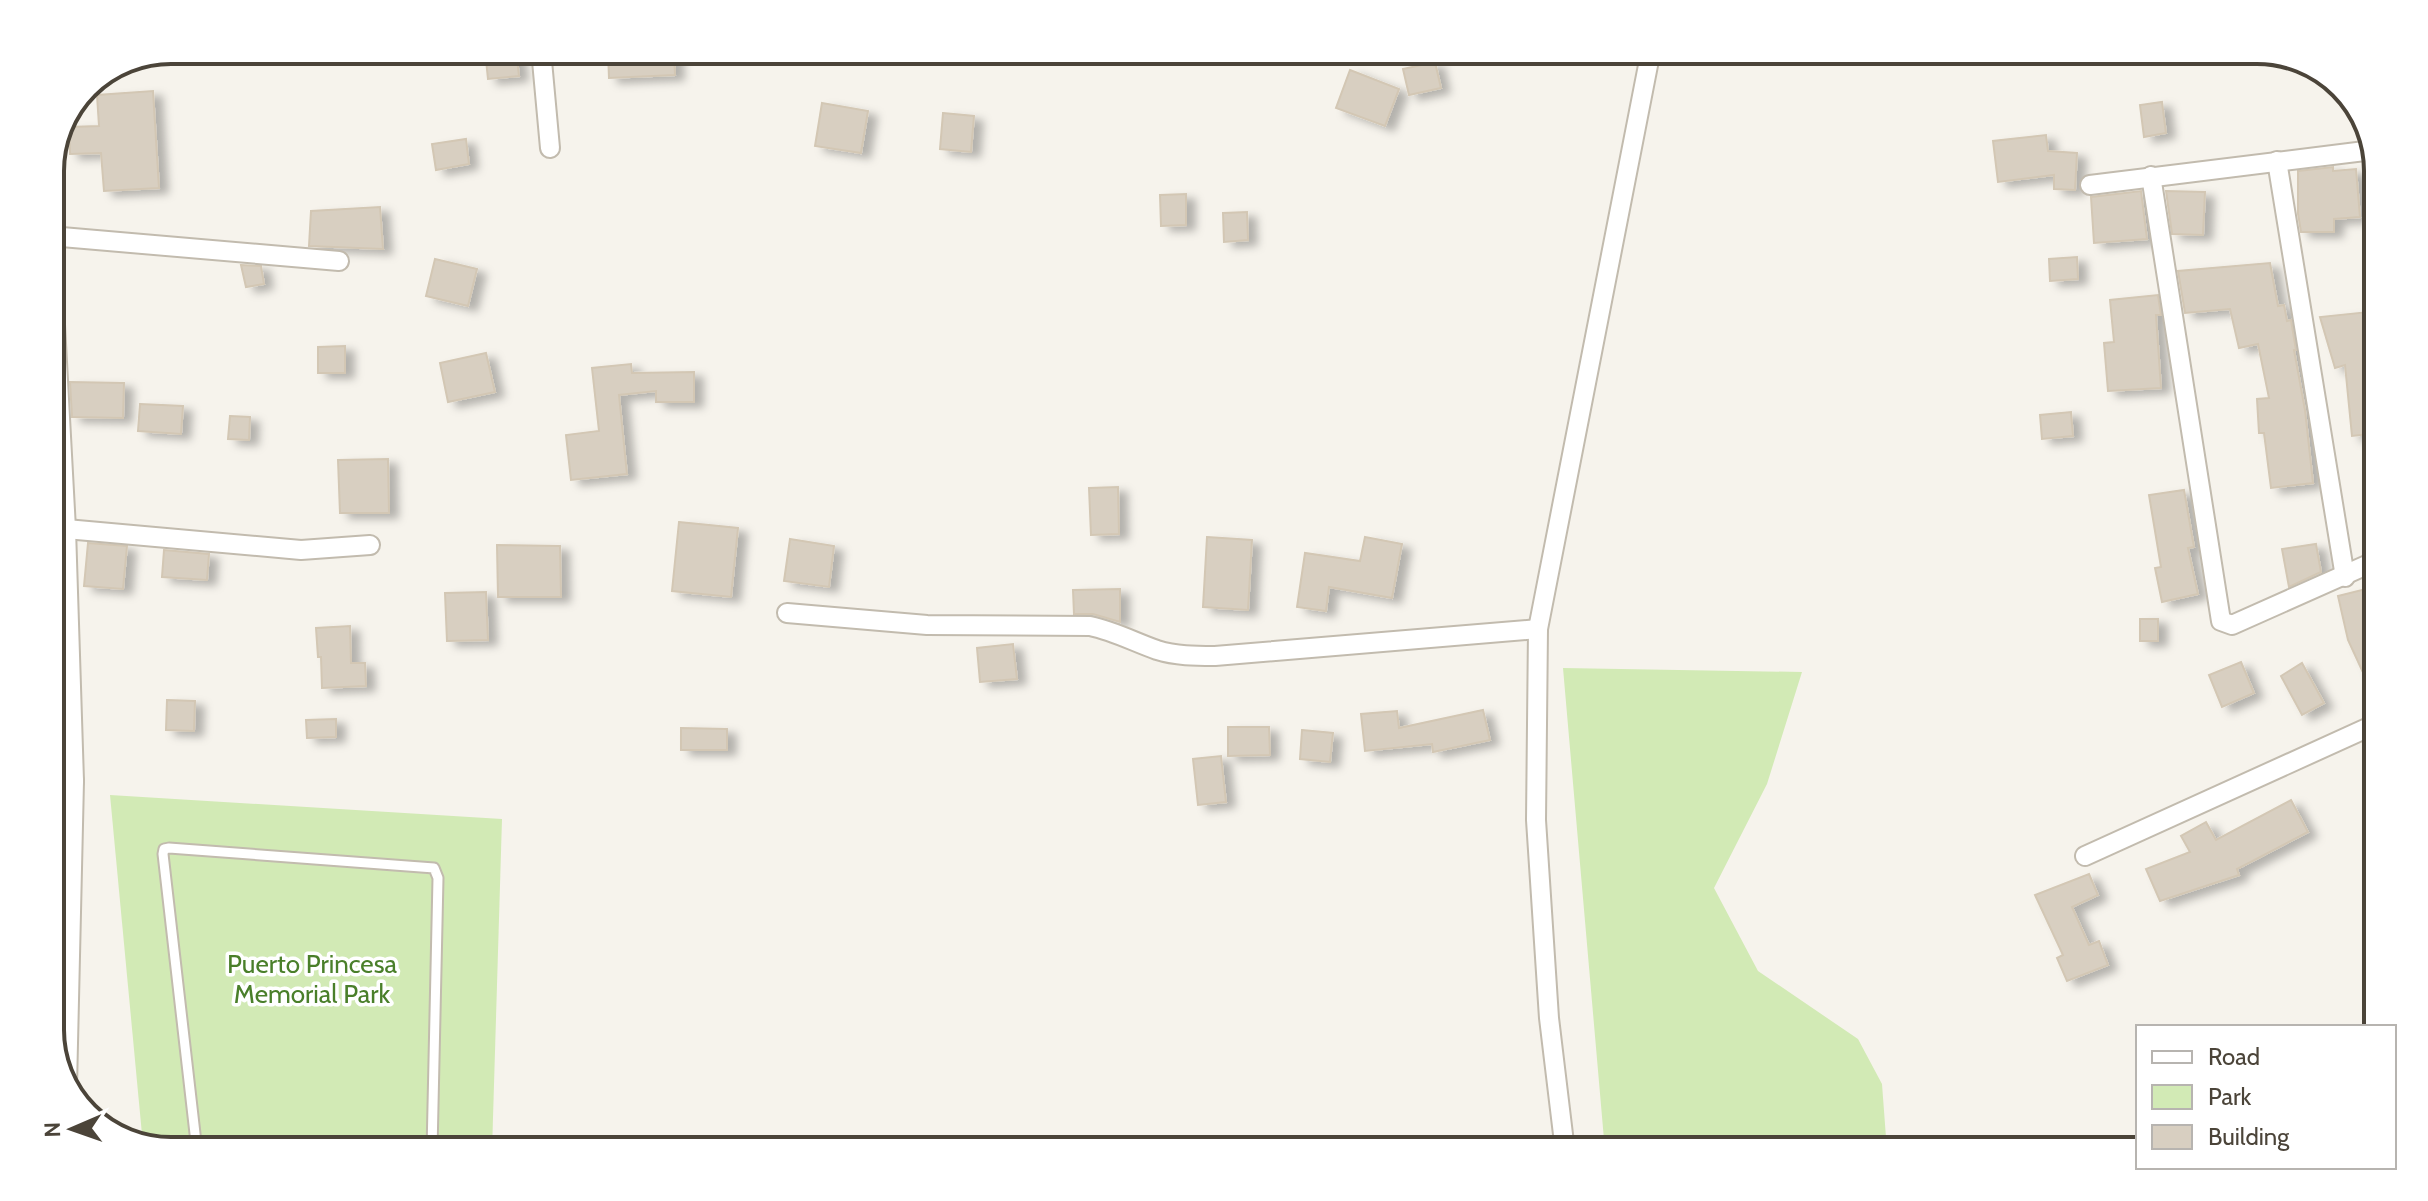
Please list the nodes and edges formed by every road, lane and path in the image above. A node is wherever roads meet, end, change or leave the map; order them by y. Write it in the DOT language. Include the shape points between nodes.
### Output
graph roads {
  1 [pos="542,64"];
  2 [pos="1648,64"];
  3 [pos="550,148"];
  4 [pos="2362,151"];
  5 [pos="2277,161"];
  6 [pos="2151,176"];
  7 [pos="2090,185"];
  8 [pos="64,235"];
  9 [pos="339,261"];
  10 [pos="64,492"];
  11 [pos="66,529"];
  12 [pos="370,545"];
  13 [pos="2364,567"];
  14 [pos="2345,577"];
  15 [pos="787,613"];
  16 [pos="1538,629"];
  17 [pos="2364,729"];
  18 [pos="64,781"];
  19 [pos="74,781"];
  20 [pos="2085,856"];
  21 [pos="68,1057"];
  22 [pos="195,1137"];
  23 [pos="432,1137"];
  24 [pos="1563,1137"];
  1 -- 3 [label="street"];
  2 -- 16 [label="street"];
  4 -- 5 [label="street"];
  5 -- 6 [label="street"];
  5 -- 14 [label="street"];
  6 -- 7 [label="street"];
  6 -- 14 [label="street" via="2221,621 2232,625"];
  8 -- 9 [label="street"];
  10 -- 11 [label="street"];
  11 -- 12 [label="street" via="301,550"];
  11 -- 19 [label="street"];
  13 -- 14 [label="street"];
  15 -- 16 [label="street" via="927,625 1090,626 1181,656"];
  16 -- 24 [label="street" via="1536,820 1549,1018"];
  17 -- 20 [label="street"];
  18 -- 19 [label="street"];
  19 -- 21 [label="street"];
  22 -- 23 [label="lane" via="163,854 169,848 434,868 438,878"];
}
